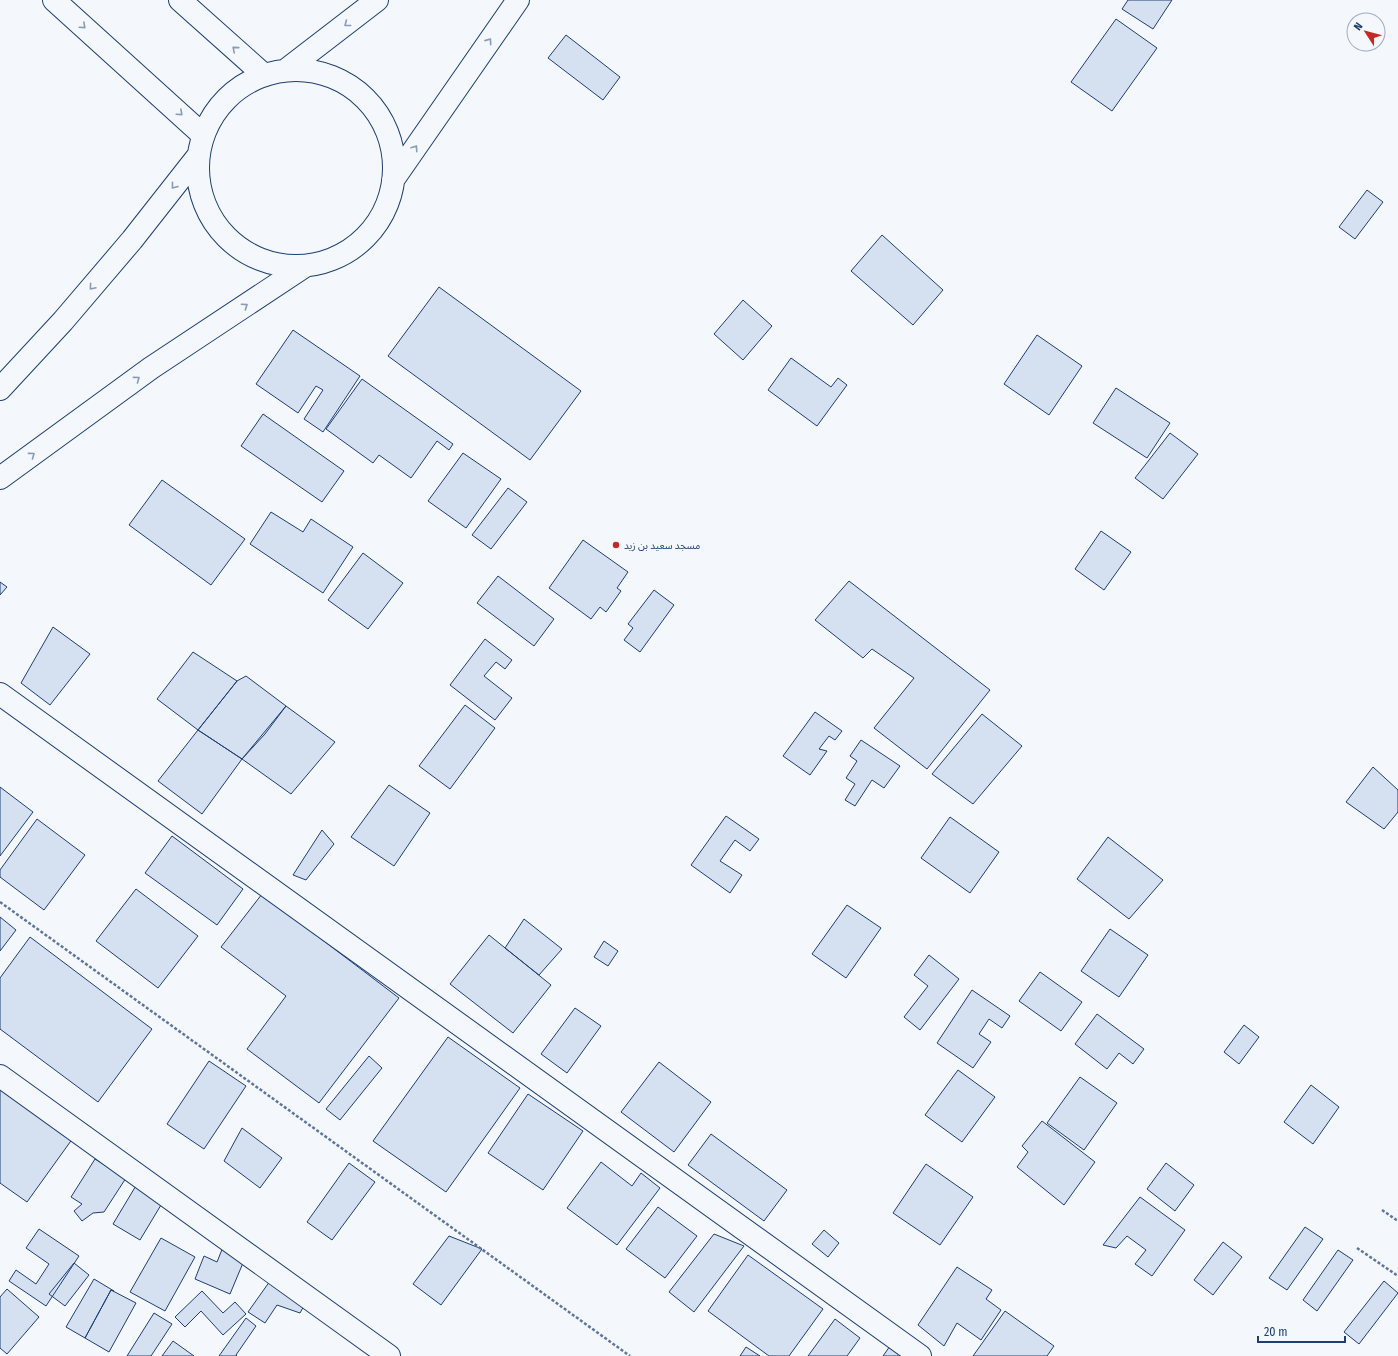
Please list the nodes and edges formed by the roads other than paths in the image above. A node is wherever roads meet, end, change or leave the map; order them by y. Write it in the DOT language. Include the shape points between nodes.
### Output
graph roads {
  1 [pos="54,0"];
  2 [pos="180,0"];
  3 [pos="377,0"];
  4 [pos="518,0"];
  5 [pos="286,70"];
  6 [pos="264,75"];
  7 [pos="203,135"];
  8 [pos="198,156"];
  9 [pos="393,180"];
  10 [pos="305,266"];
  11 [pos="0,390"];
  12 [pos="0,478"];
  13 [pos="0,694"];
  14 [pos="0,1076"];
  15 [pos="389,1356"];
  16 [pos="920,1356"];
  1 -- 7 [label="main road, one-way"];
  6 -- 2 [label="main road, one-way"];
  3 -- 5 [label="main road, one-way"];
  9 -- 4 [label="main road, one-way"];
  5 -- 6 [label="main road"];
  5 -- 9 [label="main road" via="308,70 329,75 349,85 366,99 379,116 389,136"];
  6 -- 7 [label="main road" via="244,84 227,98 213,115"];
  7 -- 8 [label="main road"];
  8 -- 10 [label="main road" via="198,178 202,199 212,219 225,236 242,250 262,260 283,266"];
  8 -- 11 [label="main road, one-way" via="63,321"];
  9 -- 10 [label="main road" via="388,201 378,221 364,238 347,251 327,261"];
  12 -- 10 [label="main road, one-way" via="152,368"];
  13 -- 16 [label="main road"];
  14 -- 15 [label="main road"];
}
